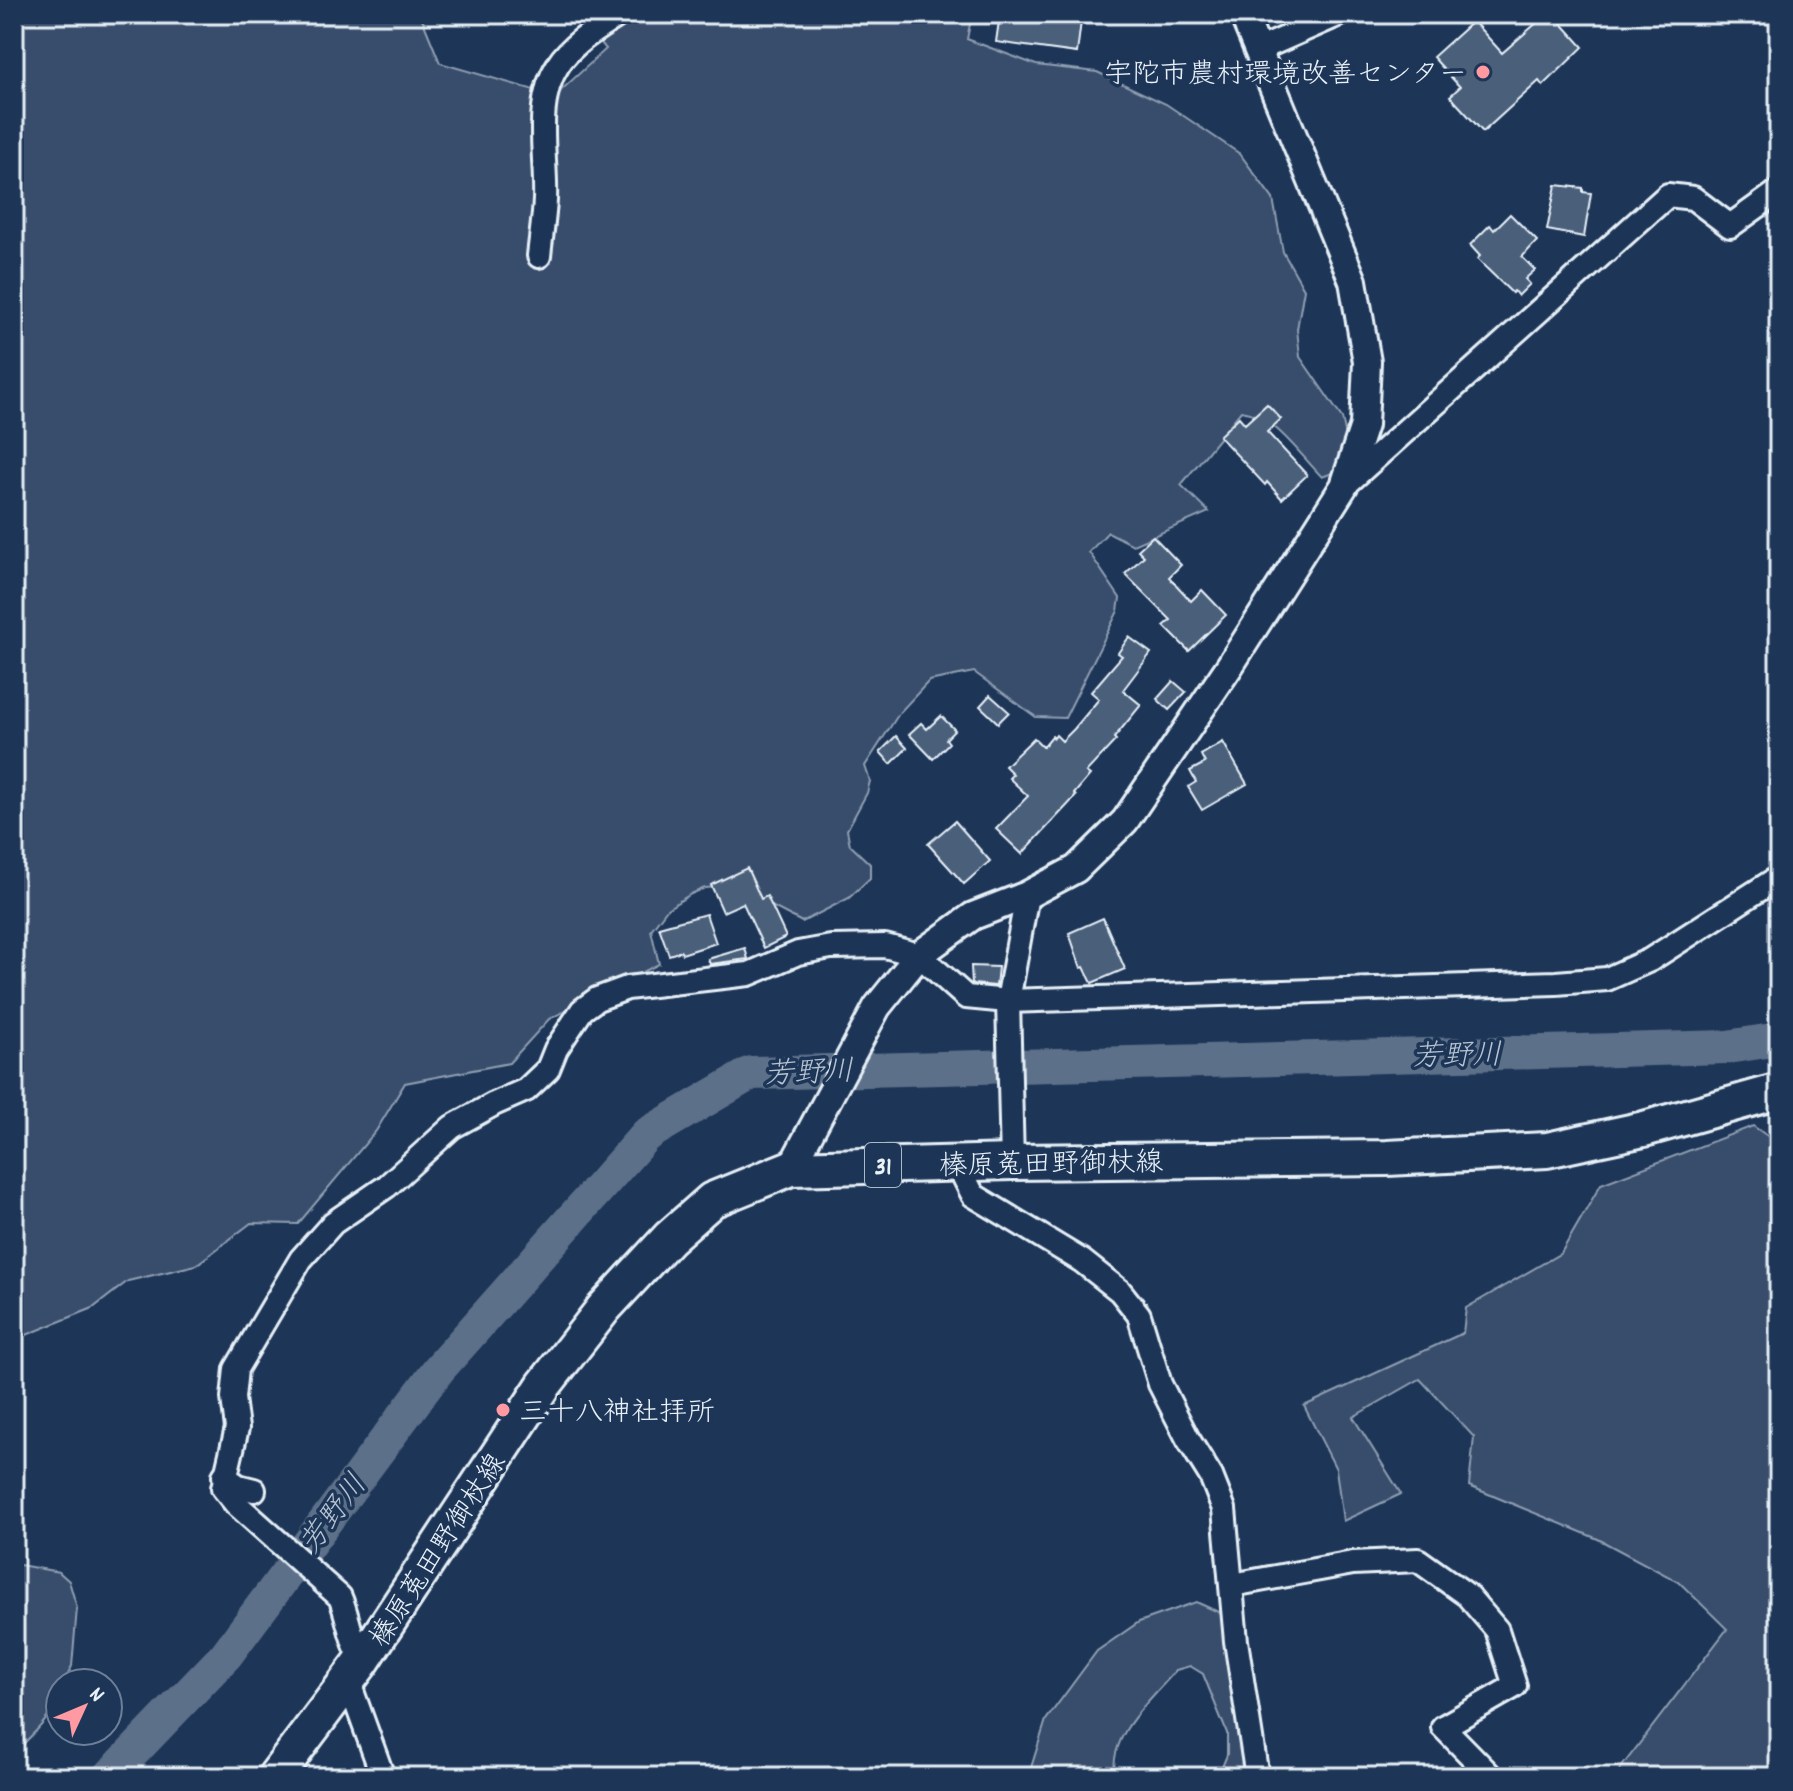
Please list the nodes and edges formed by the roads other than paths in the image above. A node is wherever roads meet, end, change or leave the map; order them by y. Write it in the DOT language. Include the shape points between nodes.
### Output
graph roads {
  1 [pos="620,14"];
  2 [pos="1243,14"];
  3 [pos="1340,14"];
  4 [pos="1258,50"];
  5 [pos="1779,191"];
  6 [pos="539,256"];
  7 [pos="1344,486"];
  8 [pos="1779,877"];
  9 [pos="1027,895"];
  10 [pos="919,955"];
  11 [pos="1009,1012"];
  12 [pos="1779,1091"];
  13 [pos="1012,1155"];
  14 [pos="795,1162"];
  15 [pos="957,1163"];
  16 [pos="1232,1585"];
  17 [pos="356,1670"];
  18 [pos="275,1777"];
  19 [pos="383,1777"];
  20 [pos="1257,1777"];
  21 [pos="1492,1777"];
  1 -- 6 [label="street" via="582,40 559,64 547,87"];
  2 -- 4 [label="street"];
  3 -- 4 [label="street"];
  4 -- 7 [label="street" via="1353,281 1367,362 1364,425"];
  5 -- 7 [label="street" via="1730,226 1693,198 1668,195"];
  7 -- 9 [label="street" via="1125,821 1076,869"];
  8 -- 11 [label="street" via="1650,960 1607,979"];
  9 -- 10 [label="street" via="973,916"];
  9 -- 11 [label="street"];
  10 -- 11 [label="street" via="966,997"];
  10 -- 14 [label="street" via="877,1007"];
  10 -- 17 [label="street" via="885,946 809,951 749,974 627,988 597,999 582,1010 548,1069 526,1090 452,1127 387,1186 333,1223 301,1259 236,1369 237,1428 223,1488 244,1497 340,1597"];
  11 -- 13 [label="street"];
  12 -- 13 [label="main road, 榛原菟田野御杖線 / 31" via="1547,1150 1387,1158"];
  13 -- 15 [label="main road, 榛原菟田野御杖線 / 31"];
  14 -- 15 [label="main road, 榛原菟田野御杖線 / 31"];
  14 -- 17 [label="main road, 榛原菟田野御杖線 / 31" via="712,1200 604,1308 544,1385"];
  15 -- 16 [label="street" via="973,1195 1082,1261 1120,1291 1139,1315 1160,1384 1224,1509"];
  16 -- 20 [label="street"];
  16 -- 21 [label="street" via="1353,1563 1418,1560 1467,1595 1497,1630 1515,1686 1443,1727"];
  17 -- 18 [label="main road, 榛原菟田野御杖線 / 31"];
  17 -- 19 [label="street"];
}
